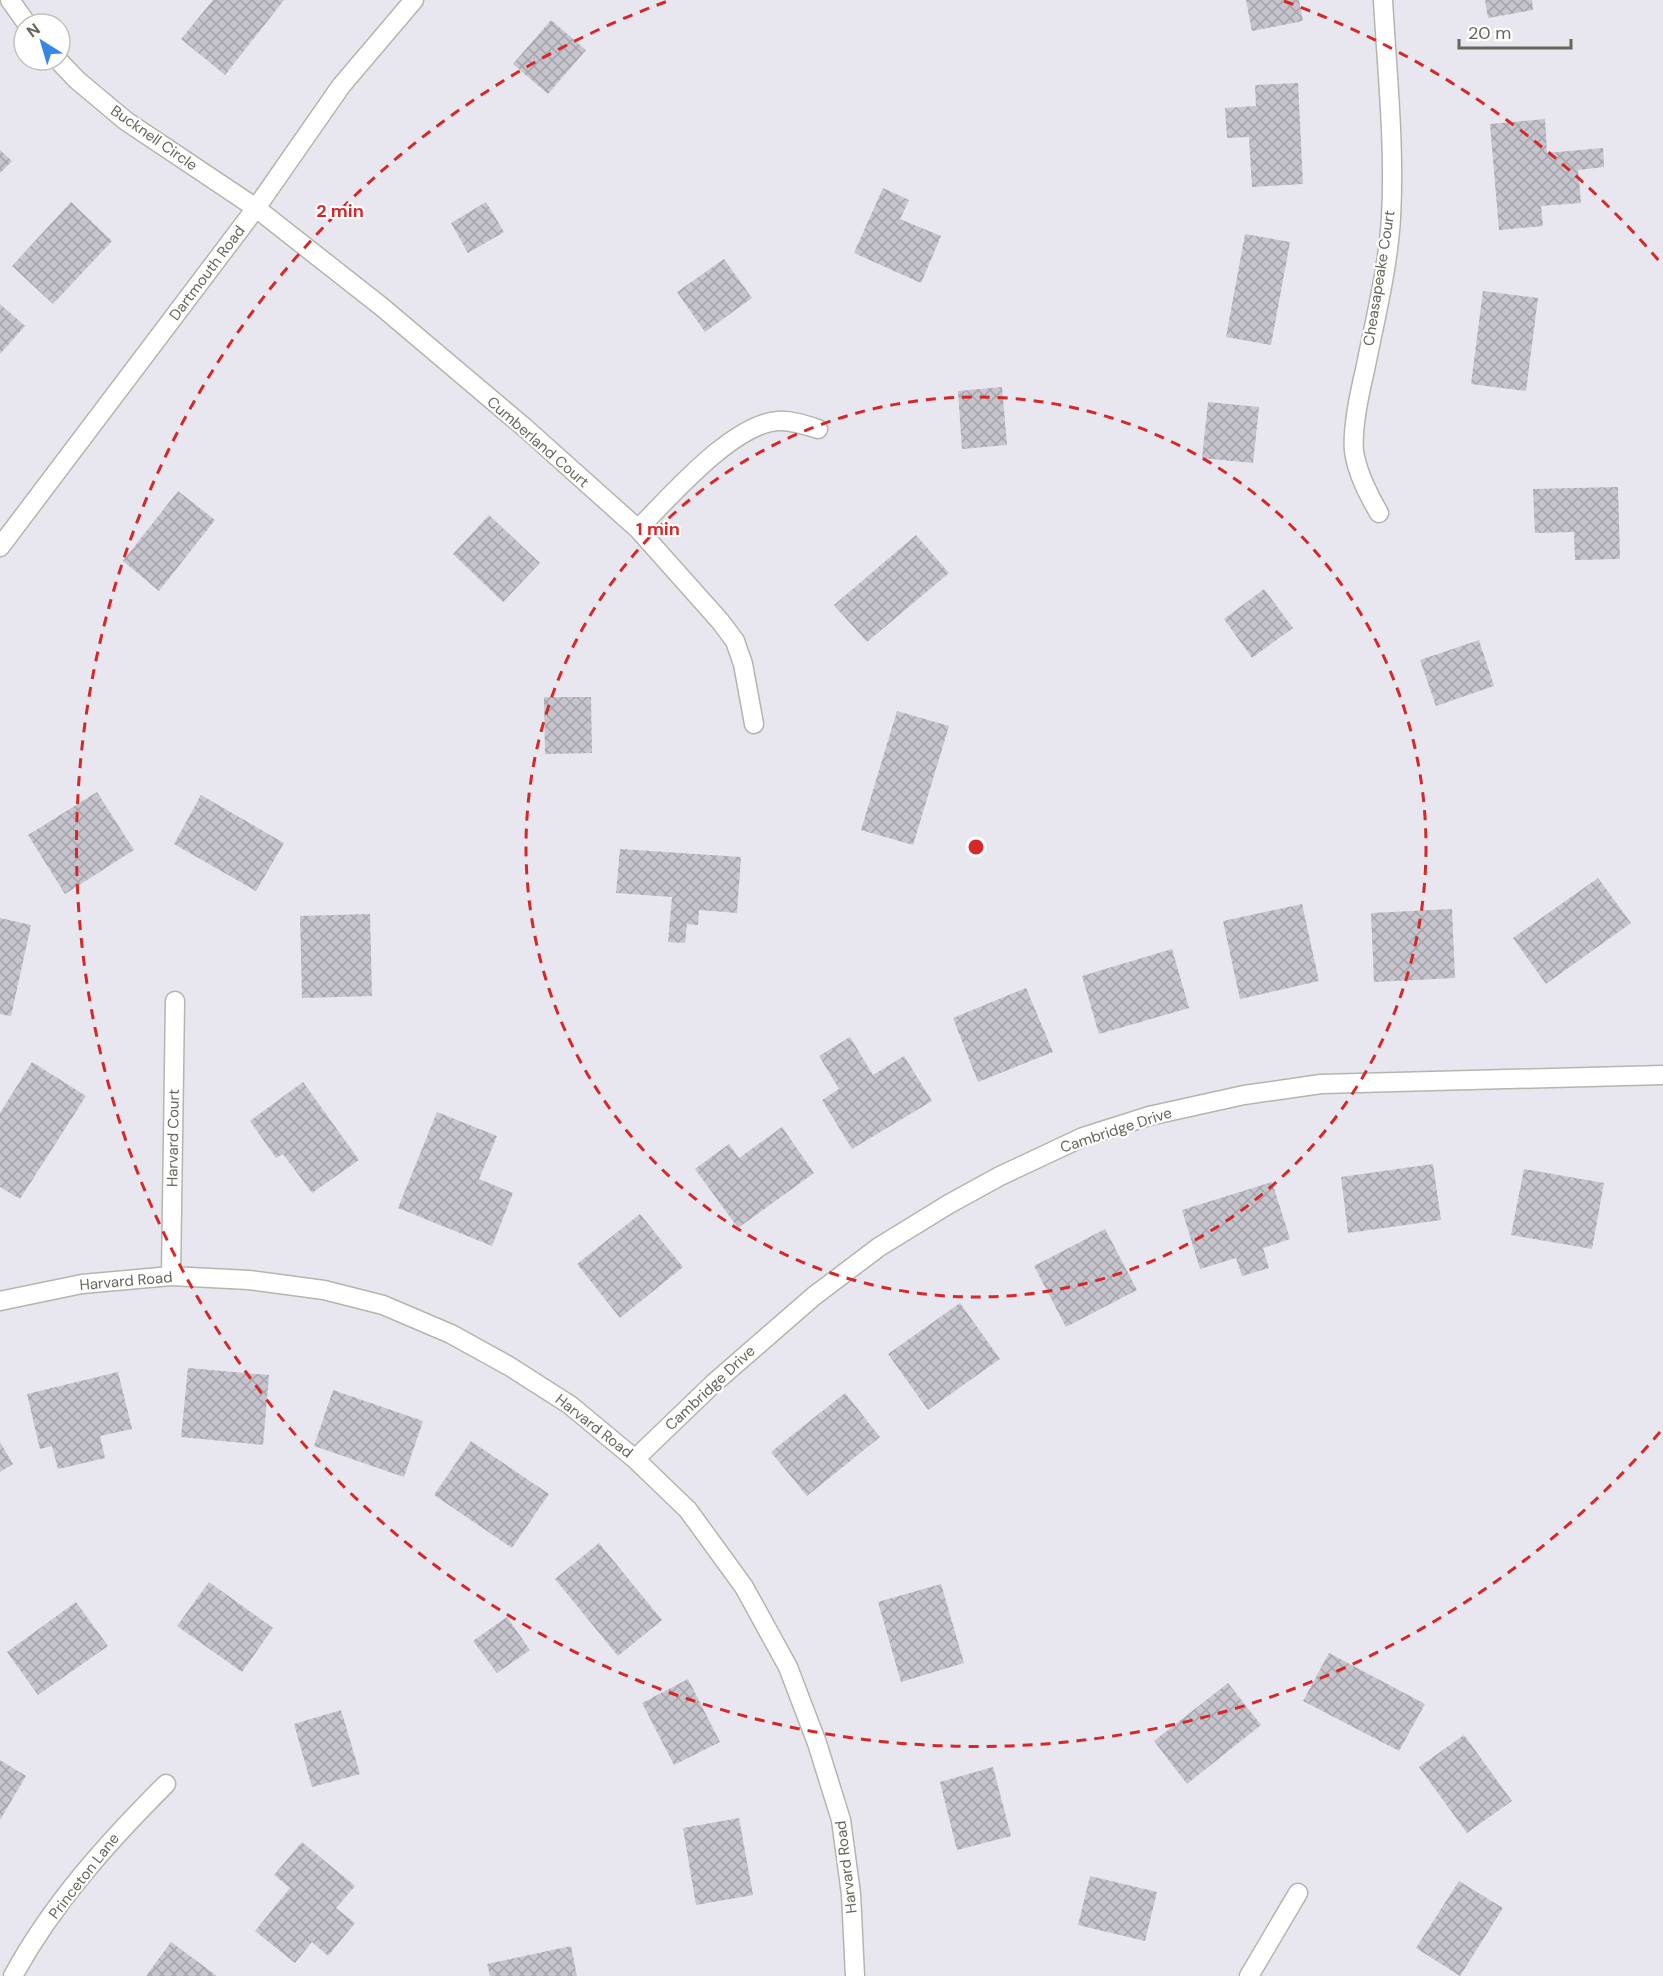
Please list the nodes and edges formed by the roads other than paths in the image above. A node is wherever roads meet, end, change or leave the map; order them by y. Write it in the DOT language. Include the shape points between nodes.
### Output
graph roads {
  1 [pos="414,0"];
  2 [pos="1383,0"];
  3 [pos="69,72"];
  4 [pos="256,208"];
  5 [pos="818,429"];
  6 [pos="1379,513"];
  7 [pos="638,529"];
  8 [pos="0,547"];
  9 [pos="754,724"];
  10 [pos="175,1001"];
  11 [pos="1663,1075"];
  12 [pos="171,1276"];
  13 [pos="0,1301"];
  14 [pos="635,1459"];
  15 [pos="166,1784"];
  16 [pos="1298,1893"];
  17 [pos="13,1976"];
  18 [pos="855,1976"];
  19 [pos="1249,1976"];
  1 -- 4 [label="street, Dartmouth Road" via="341,86"];
  2 -- 6 [label="street, Cheasapeake Court" via="1391,219 1358,402 1354,449 1366,490"];
  3 -- 4 [label="street, Bucknell Circle" via="126,121"];
  4 -- 7 [label="street, Cumberland Court" via="524,427"];
  4 -- 8 [label="street, Dartmouth Road"];
  5 -- 7 [label="street" via="780,420 754,428 704,465"];
  7 -- 9 [label="street, Cumberland Court" via="735,641"];
  10 -- 12 [label="street, Harvard Court"];
  11 -- 14 [label="street, Cambridge Drive" via="1321,1084 1244,1095 1149,1116 1083,1137 949,1203 879,1247 814,1296 714,1383"];
  12 -- 13 [label="street, Harvard Road" via="82,1284"];
  12 -- 14 [label="street, Harvard Road" via="249,1280 324,1290 383,1305 451,1334 509,1366 570,1405"];
  14 -- 18 [label="street, Harvard Road" via="688,1510 744,1587 788,1667 841,1820"];
  15 -- 17 [label="street, Princeton Lane" via="121,1829 53,1913"];
  16 -- 19 [label="street"];
}
